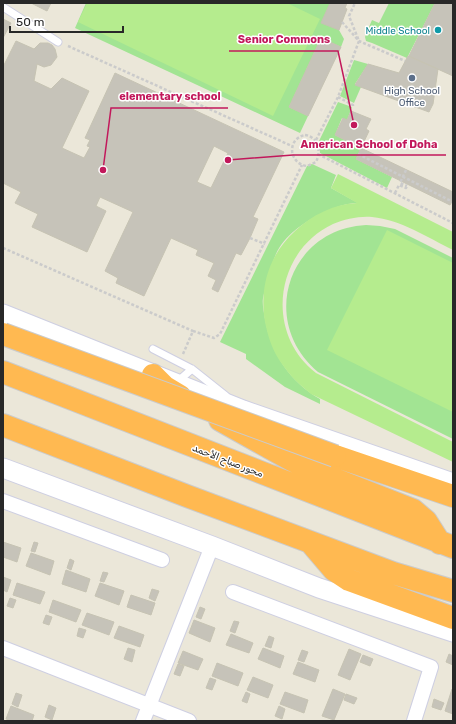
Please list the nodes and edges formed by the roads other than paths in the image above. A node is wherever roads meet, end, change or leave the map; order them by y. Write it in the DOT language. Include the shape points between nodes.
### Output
graph roads {
  1 [pos="3,7"];
  2 [pos="58,42"];
  3 [pos="3,314"];
  4 [pos="3,334"];
  5 [pos="153,349"];
  6 [pos="192,369"];
  7 [pos="3,372"];
  8 [pos="153,375"];
  9 [pos="175,384"];
  10 [pos="243,410"];
  11 [pos="3,425"];
  12 [pos="3,468"];
  13 [pos="453,483"];
  14 [pos="453,496"];
  15 [pos="3,501"];
  16 [pos="310,542"];
  17 [pos="447,545"];
  18 [pos="212,546"];
  19 [pos="162,560"];
  20 [pos="453,591"];
  21 [pos="233,592"];
  22 [pos="453,618"];
  23 [pos="453,632"];
  24 [pos="3,648"];
  25 [pos="149,706"];
  26 [pos="143,721"];
  27 [pos="189,721"];
  28 [pos="414,721"];
  1 -- 2 [label="lane"];
  3 -- 8 [label="street"];
  4 -- 14 [label="highway, bridge" via="335,456"];
  5 -- 6 [label="lane"];
  6 -- 9 [label="lane"];
  6 -- 10 [label="lane"];
  7 -- 17 [label="highway, محور صباح الأحمد"];
  8 -- 9 [label="street"];
  8 -- 17 [label="highway" via="169,390 286,457 413,510"];
  9 -- 10 [label="street"];
  10 -- 13 [label="street"];
  11 -- 16 [label="highway"];
  12 -- 18 [label="street"];
  15 -- 19 [label="street"];
  16 -- 20 [label="highway" via="393,573"];
  16 -- 22 [label="highway" via="323,559 348,580"];
  18 -- 23 [label="street" via="319,588"];
  18 -- 25 [label="street"];
  21 -- 28 [label="street" via="431,667"];
  24 -- 25 [label="street"];
  25 -- 26 [label="street"];
  25 -- 27 [label="street"];
}
